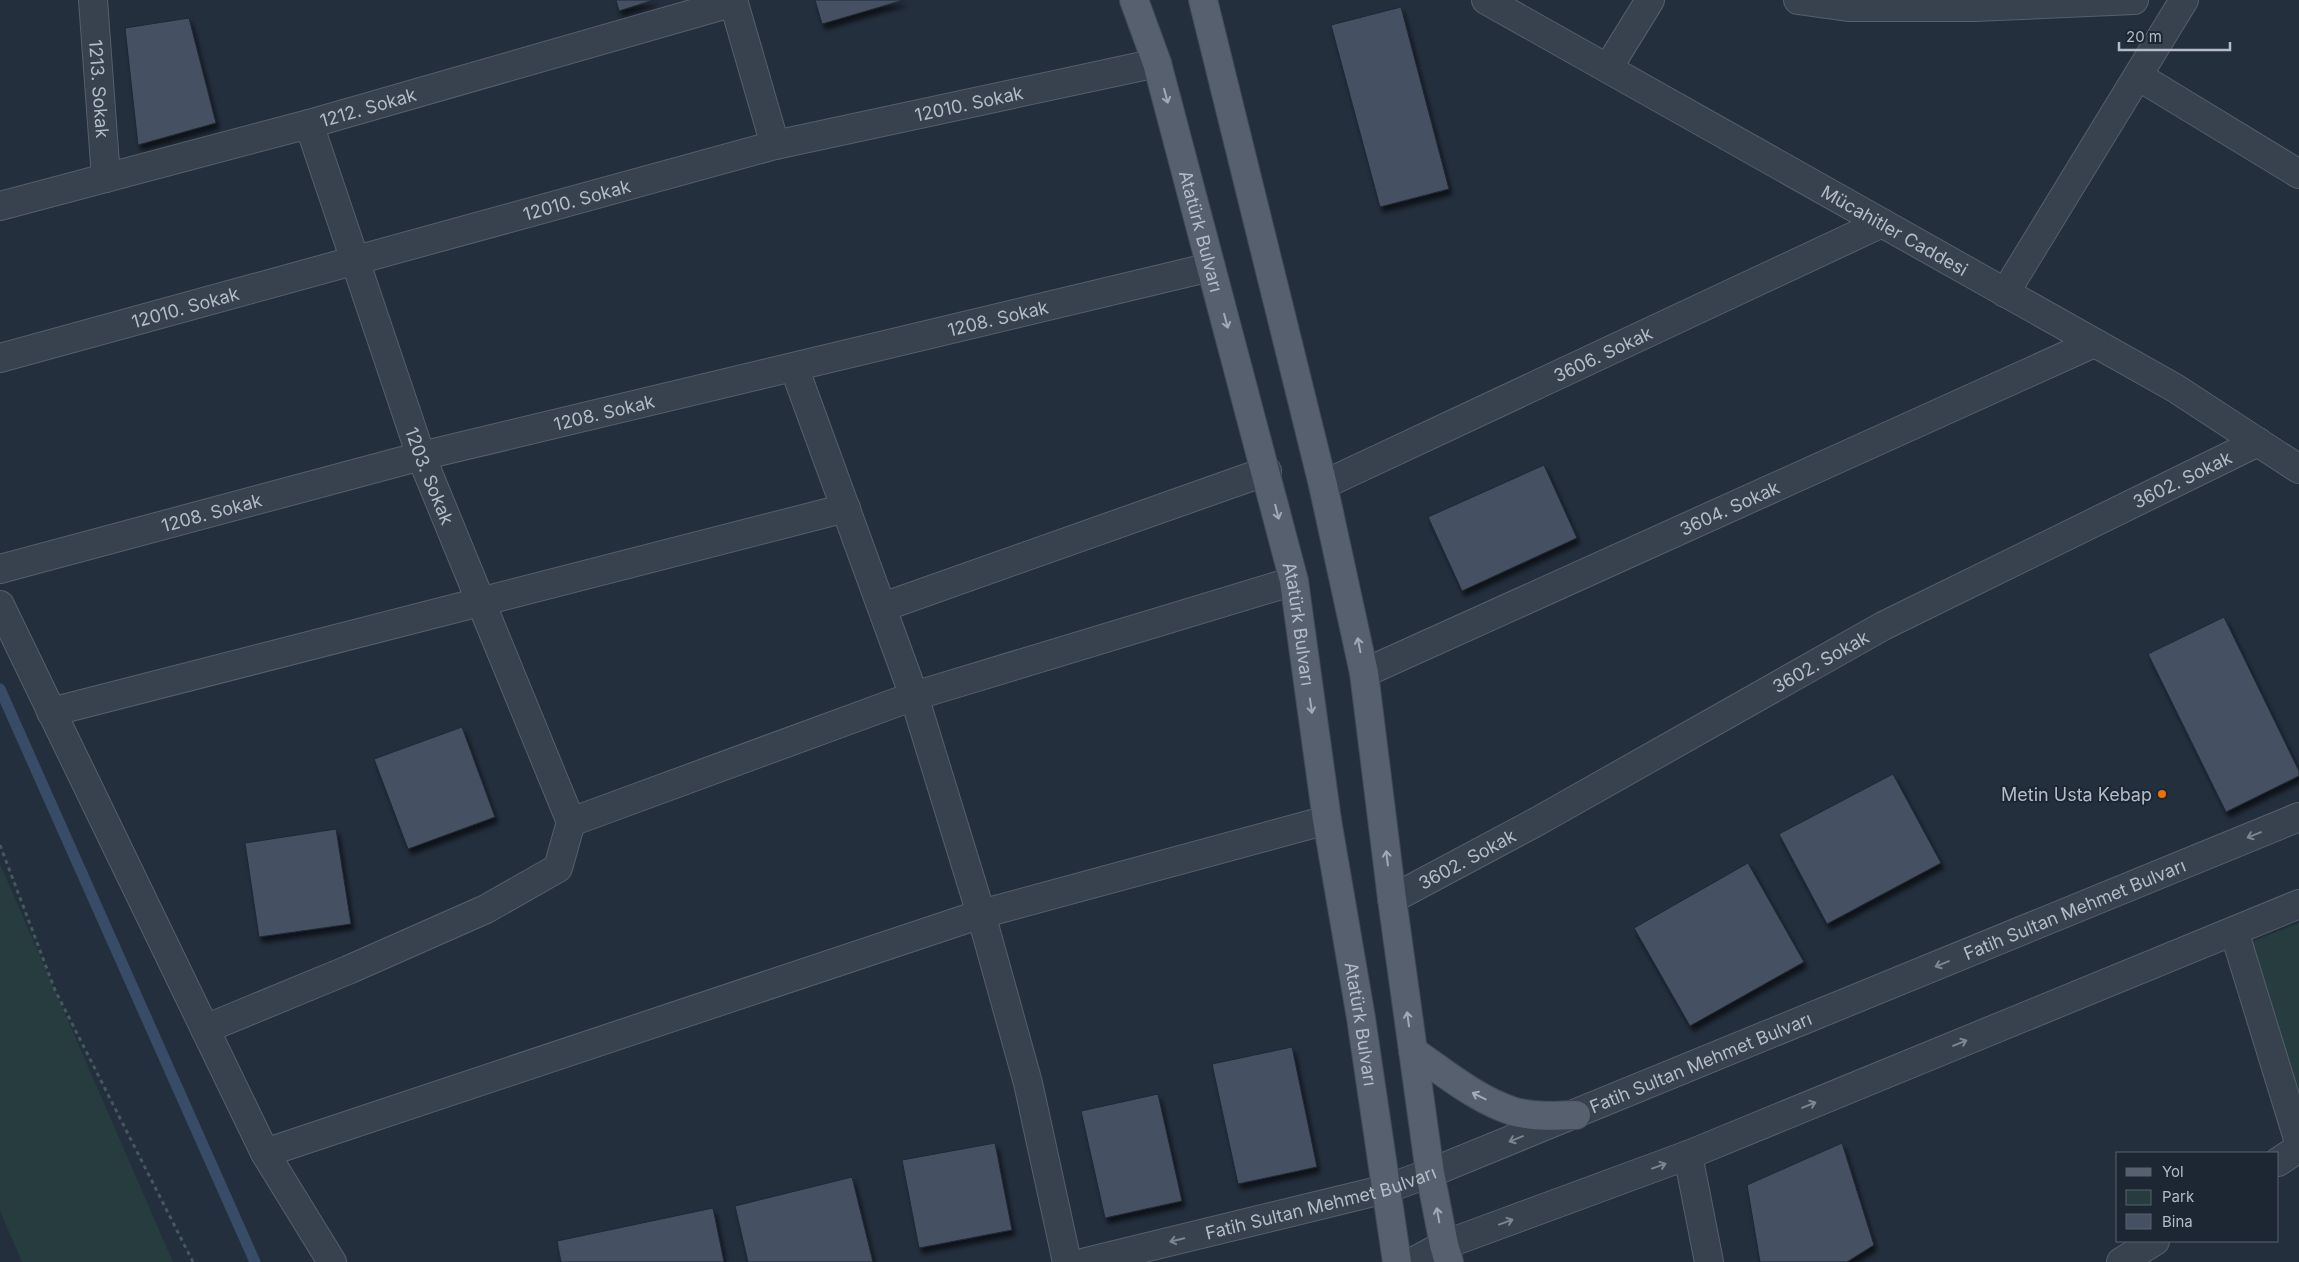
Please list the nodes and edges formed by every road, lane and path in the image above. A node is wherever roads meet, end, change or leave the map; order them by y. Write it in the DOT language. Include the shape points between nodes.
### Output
graph roads {
  1 [pos="93,0"];
  2 [pos="1134,0"];
  3 [pos="1202,0"];
  4 [pos="1486,0"];
  5 [pos="1650,0"];
  6 [pos="1798,0"];
  7 [pos="2134,0"];
  8 [pos="2184,0"];
  9 [pos="734,1"];
  10 [pos="1157,63"];
  11 [pos="1608,68"];
  12 [pos="2138,76"];
  13 [pos="309,124"];
  14 [pos="775,144"];
  15 [pos="2299,174"];
  16 [pos="106,178"];
  17 [pos="0,206"];
  18 [pos="1882,223"];
  19 [pos="354,262"];
  20 [pos="1211,266"];
  21 [pos="2006,293"];
  22 [pos="2094,343"];
  23 [pos="0,358"];
  24 [pos="794,367"];
  25 [pos="2258,442"];
  26 [pos="421,456"];
  27 [pos="2299,469"];
  28 [pos="1267,471"];
  29 [pos="1323,485"];
  30 [pos="846,508"];
  31 [pos="0,569"];
  32 [pos="1294,581"];
  33 [pos="480,602"];
  34 [pos="0,605"];
  35 [pos="883,607"];
  36 [pos="1364,673"];
  37 [pos="914,696"];
  38 [pos="51,712"];
  39 [pos="2299,817"];
  40 [pos="1327,820"];
  41 [pos="571,822"];
  42 [pos="0,845"];
  43 [pos="1392,899"];
  44 [pos="2299,904"];
  45 [pos="982,914"];
  46 [pos="2234,931"];
  47 [pos="205,1029"];
  48 [pos="1413,1051"];
  49 [pos="1576,1115"];
  50 [pos="2299,1142"];
  51 [pos="2299,1148"];
  52 [pos="265,1154"];
  53 [pos="1688,1155"];
  54 [pos="2279,1161"];
  55 [pos="1430,1173"];
  56 [pos="1386,1189"];
  57 [pos="2152,1242"];
  58 [pos="1446,1254"];
  59 [pos="193,1262"];
  60 [pos="332,1262"];
  61 [pos="1067,1262"];
  62 [pos="1086,1262"];
  63 [pos="1397,1262"];
  64 [pos="1413,1262"];
  65 [pos="1709,1262"];
  66 [pos="2121,1262"];
  1 -- 16 [label="street, 1213. Sokak"];
  2 -- 10 [label="main road, Atatürk Bulvarı"];
  3 -- 29 [label="main road"];
  4 -- 11 [label="street, Mücahitler Caddesi"];
  5 -- 11 [label="street"];
  6 -- 7 [label="street" via="1848,6 1974,7"];
  8 -- 12 [label="street"];
  9 -- 13 [label="street, 1212. Sokak"];
  9 -- 14 [label="street"];
  10 -- 14 [label="street, 12010. Sokak"];
  10 -- 20 [label="main road, Atatürk Bulvarı, one-way"];
  11 -- 18 [label="street, Mücahitler Caddesi"];
  12 -- 15 [label="street"];
  12 -- 21 [label="street"];
  13 -- 16 [label="street, 1212. Sokak"];
  13 -- 19 [label="street, 1203. Sokak"];
  14 -- 19 [label="street, 12010. Sokak"];
  16 -- 17 [label="street, 1212. Sokak"];
  18 -- 21 [label="street, Mücahitler Caddesi"];
  18 -- 29 [label="street, 3606. Sokak"];
  19 -- 23 [label="street, 12010. Sokak"];
  19 -- 26 [label="street, 1203. Sokak"];
  20 -- 24 [label="street, 1208. Sokak"];
  20 -- 28 [label="main road, Atatürk Bulvarı, one-way"];
  21 -- 22 [label="street, Mücahitler Caddesi"];
  22 -- 25 [label="street, Mücahitler Caddesi" via="2174,388"];
  22 -- 36 [label="street, 3604. Sokak"];
  24 -- 26 [label="street, 1208. Sokak"];
  24 -- 30 [label="street"];
  25 -- 27 [label="street, Mücahitler Caddesi"];
  25 -- 43 [label="street, 3602. Sokak" via="1883,626 1538,821"];
  26 -- 31 [label="street, 1208. Sokak"];
  26 -- 33 [label="street, 1203. Sokak"];
  28 -- 32 [label="main road, Atatürk Bulvarı, one-way"];
  28 -- 35 [label="street"];
  36 -- 29 [label="main road, one-way"];
  30 -- 33 [label="street"];
  30 -- 35 [label="street"];
  32 -- 37 [label="street"];
  32 -- 40 [label="main road, Atatürk Bulvarı, one-way"];
  33 -- 38 [label="street"];
  33 -- 41 [label="street, 1203. Sokak"];
  34 -- 38 [label="street"];
  35 -- 37 [label="street"];
  43 -- 36 [label="main road, one-way"];
  37 -- 41 [label="street"];
  37 -- 45 [label="street"];
  38 -- 47 [label="street"];
  39 -- 49 [label="street, Fatih Sultan Mehmet Bulvarı, one-way"];
  40 -- 45 [label="street"];
  40 -- 56 [label="main road, Atatürk Bulvarı"];
  41 -- 47 [label="street" via="558,868 486,909"];
  42 -- 59 [label="path" via="55,990"];
  48 -- 43 [label="main road, one-way"];
  44 -- 46 [label="street"];
  45 -- 52 [label="street"];
  45 -- 61 [label="street" via="1028,1083"];
  46 -- 50 [label="street"];
  53 -- 46 [label="street, one-way"];
  47 -- 52 [label="street"];
  49 -- 48 [label="main road, one-way" via="1542,1116 1515,1112 1472,1092"];
  48 -- 55 [label="main road"];
  49 -- 55 [label="street, Fatih Sultan Mehmet Bulvarı, one-way"];
  51 -- 54 [label="street"];
  52 -- 60 [label="street"];
  58 -- 53 [label="street, one-way"];
  53 -- 65 [label="street"];
  55 -- 56 [label="street, Fatih Sultan Mehmet Bulvarı"];
  58 -- 55 [label="main road, one-way"];
  56 -- 62 [label="street, Fatih Sultan Mehmet Bulvarı, one-way"];
  56 -- 63 [label="main road, Atatürk Bulvarı"];
  57 -- 66 [label="street"];
  58 -- 64 [label="street"];
}
